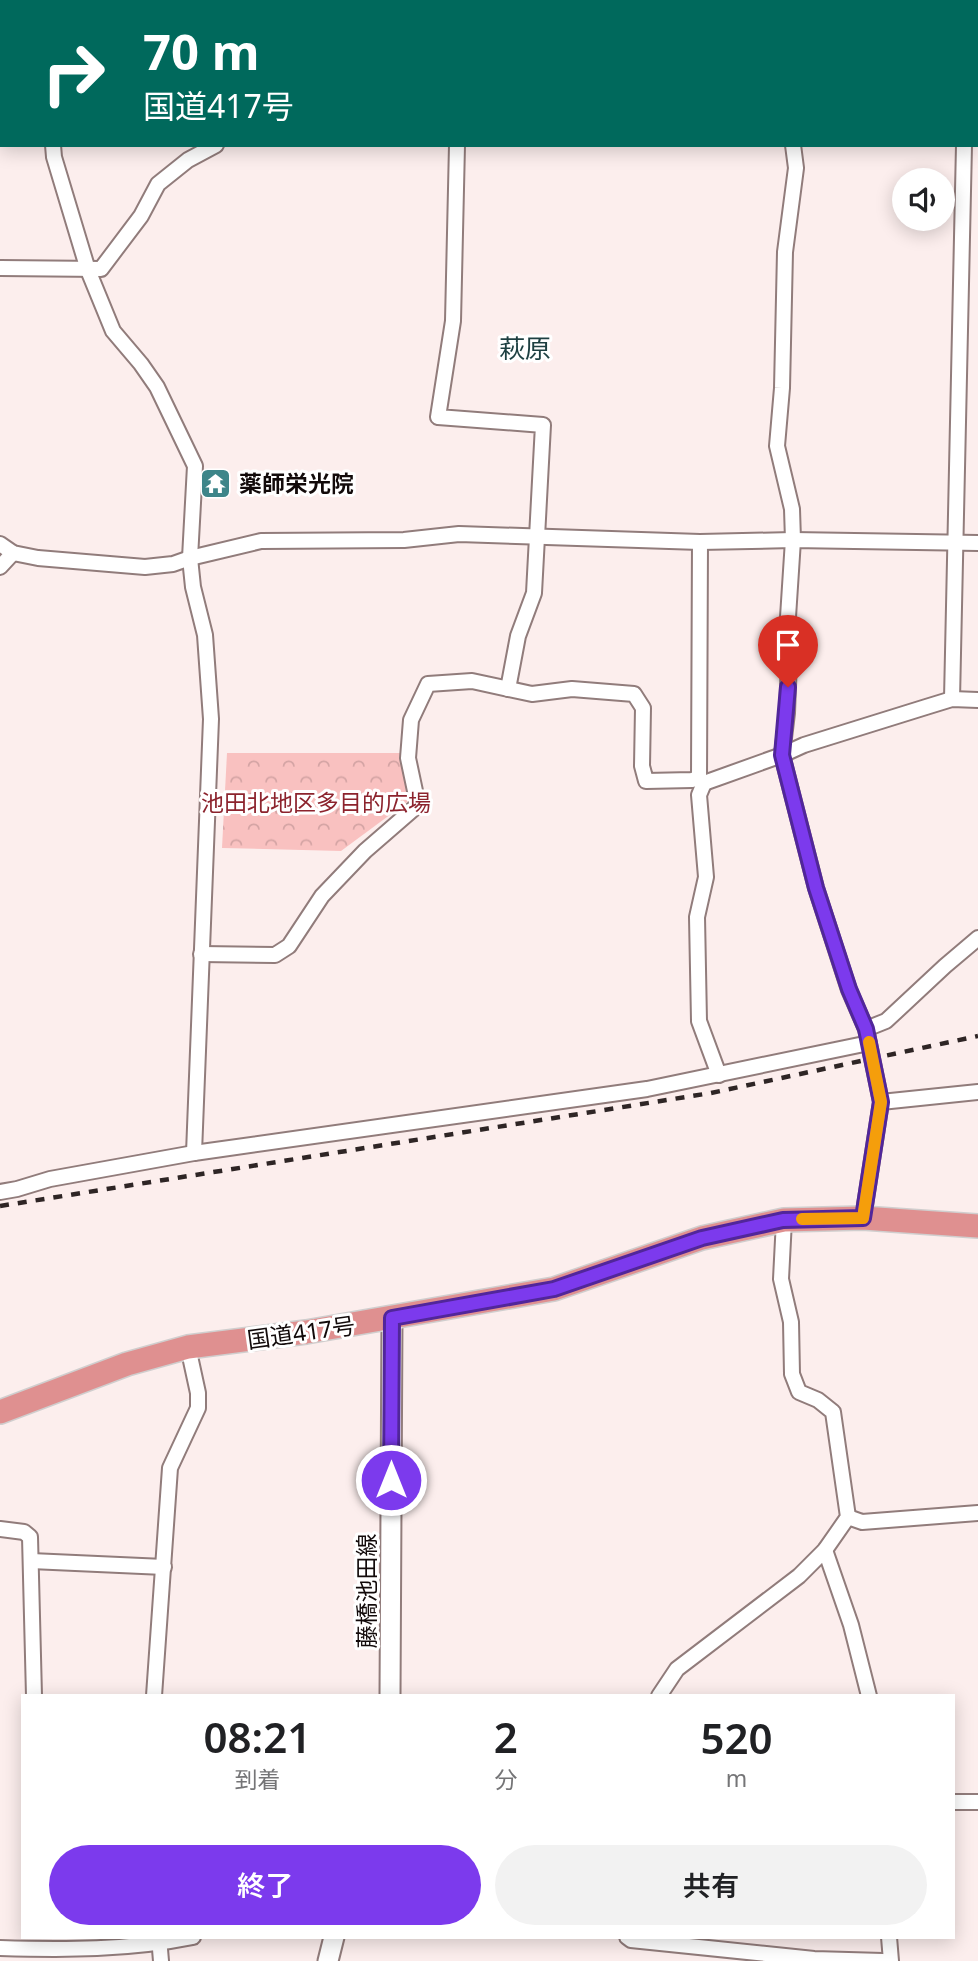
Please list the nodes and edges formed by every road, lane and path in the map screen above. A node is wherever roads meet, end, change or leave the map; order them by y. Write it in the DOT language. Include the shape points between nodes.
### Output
graph roads {
  1 [pos="52,147"];
  2 [pos="212,147"];
  3 [pos="457,147"];
  4 [pos="793,147"];
  5 [pos="964,147"];
  6 [pos="0,268"];
  7 [pos="89,270"];
  8 [pos="538,536"];
  9 [pos="793,540"];
  10 [pos="700,542"];
  11 [pos="954,543"];
  12 [pos="978,543"];
  13 [pos="0,544"];
  14 [pos="13,553"];
  15 [pos="190,558"];
  16 [pos="0,566"];
  17 [pos="508,689"];
  18 [pos="952,699"];
  19 [pos="978,700"];
  20 [pos="782,755"];
  21 [pos="702,780"];
  22 [pos="978,939"];
  23 [pos="201,954"];
  24 [pos="867,1036"];
  25 [pos="719,1075"];
  26 [pos="978,1092"];
  27 [pos="881,1102"];
  28 [pos="194,1153"];
  29 [pos="0,1192"];
  30 [pos="863,1218"];
  31 [pos="783,1220"];
  32 [pos="978,1226"];
  33 [pos="392,1318"];
  34 [pos="188,1347"];
  35 [pos="0,1412"];
  36 [pos="978,1513"];
  37 [pos="848,1517"];
  38 [pos="0,1529"];
  39 [pos="825,1550"];
  40 [pos="31,1561"];
  41 [pos="164,1567"];
  42 [pos="34,1694"];
  43 [pos="155,1694"];
  44 [pos="390,1694"];
  45 [pos="661,1694"];
  46 [pos="868,1694"];
  47 [pos="955,1802"];
  48 [pos="978,1802"];
  49 [pos="334,1939"];
  50 [pos="637,1939"];
  51 [pos="889,1939"];
  52 [pos="159,1941"];
  53 [pos="736,1944"];
  54 [pos="0,1948"];
  55 [pos="40,1949"];
  56 [pos="719,1955"];
  57 [pos="161,1961"];
  58 [pos="328,1961"];
  59 [pos="883,1961"];
  60 [pos="891,1961"];
  1 -- 7 [label="street"];
  2 -- 7 [label="street" via="158,184 141,216 101,269"];
  3 -- 8 [label="street" via="453,321 438,417 543,425"];
  4 -- 9 [label="street" via="796,167 785,252 776,446 792,509"];
  5 -- 11 [label="street"];
  6 -- 7 [label="street"];
  7 -- 15 [label="street" via="113,331 157,387 195,466"];
  8 -- 10 [label="street"];
  8 -- 15 [label="street" via="261,541"];
  8 -- 17 [label="street" via="534,593 518,636"];
  9 -- 10 [label="street"];
  9 -- 11 [label="street"];
  9 -- 20 [label="street"];
  10 -- 21 [label="street"];
  11 -- 12 [label="street"];
  11 -- 18 [label="street"];
  13 -- 14 [label="street"];
  14 -- 15 [label="street" via="65,562 145,566"];
  14 -- 16 [label="street"];
  15 -- 23 [label="street" via="205,635 211,719"];
  17 -- 21 [label="street" via="532,694 572,688 634,694 643,708 646,780"];
  17 -- 23 [label="street" via="472,681 428,684 411,720 408,758 418,806 322,896 289,946 275,955"];
  18 -- 19 [label="street"];
  18 -- 20 [label="street"];
  20 -- 21 [label="street"];
  20 -- 24 [label="street" via="816,888"];
  21 -- 25 [label="street" via="699,796 706,877 697,917 699,1021"];
  22 -- 24 [label="street"];
  23 -- 28 [label="street"];
  24 -- 25 [label="street"];
  24 -- 27 [label="street"];
  25 -- 28 [label="street" via="524,1108"];
  26 -- 27 [label="street"];
  27 -- 30 [label="street"];
  28 -- 29 [label="street"];
  30 -- 31 [label="highway, 国道417号"];
  30 -- 32 [label="highway, 国道417号"];
  31 -- 33 [label="highway, 国道417号" via="702,1238 554,1289"];
  31 -- 37 [label="street" via="782,1279 791,1322 792,1374 799,1392 818,1399 833,1412"];
  33 -- 34 [label="highway, 国道417号"];
  33 -- 44 [label="main road, 藤橋池田線"];
  34 -- 35 [label="highway, 国道417号" via="127,1364"];
  34 -- 41 [label="street" via="198,1408 170,1468"];
  36 -- 37 [label="street" via="862,1522"];
  37 -- 39 [label="street"];
  38 -- 40 [label="street" via="30,1537"];
  39 -- 45 [label="street" via="799,1576 677,1669"];
  39 -- 46 [label="street"];
  40 -- 41 [label="street"];
  40 -- 42 [label="street"];
  41 -- 43 [label="street"];
  47 -- 48 [label="street"];
  49 -- 58 [label="main road"];
  50 -- 56 [label="street"];
  51 -- 60 [label="street"];
  52 -- 55 [label="street" via="113,1948"];
  52 -- 57 [label="street"];
  53 -- 56 [label="street"];
  53 -- 59 [label="street" via="814,1959"];
  54 -- 55 [label="street"];
}
